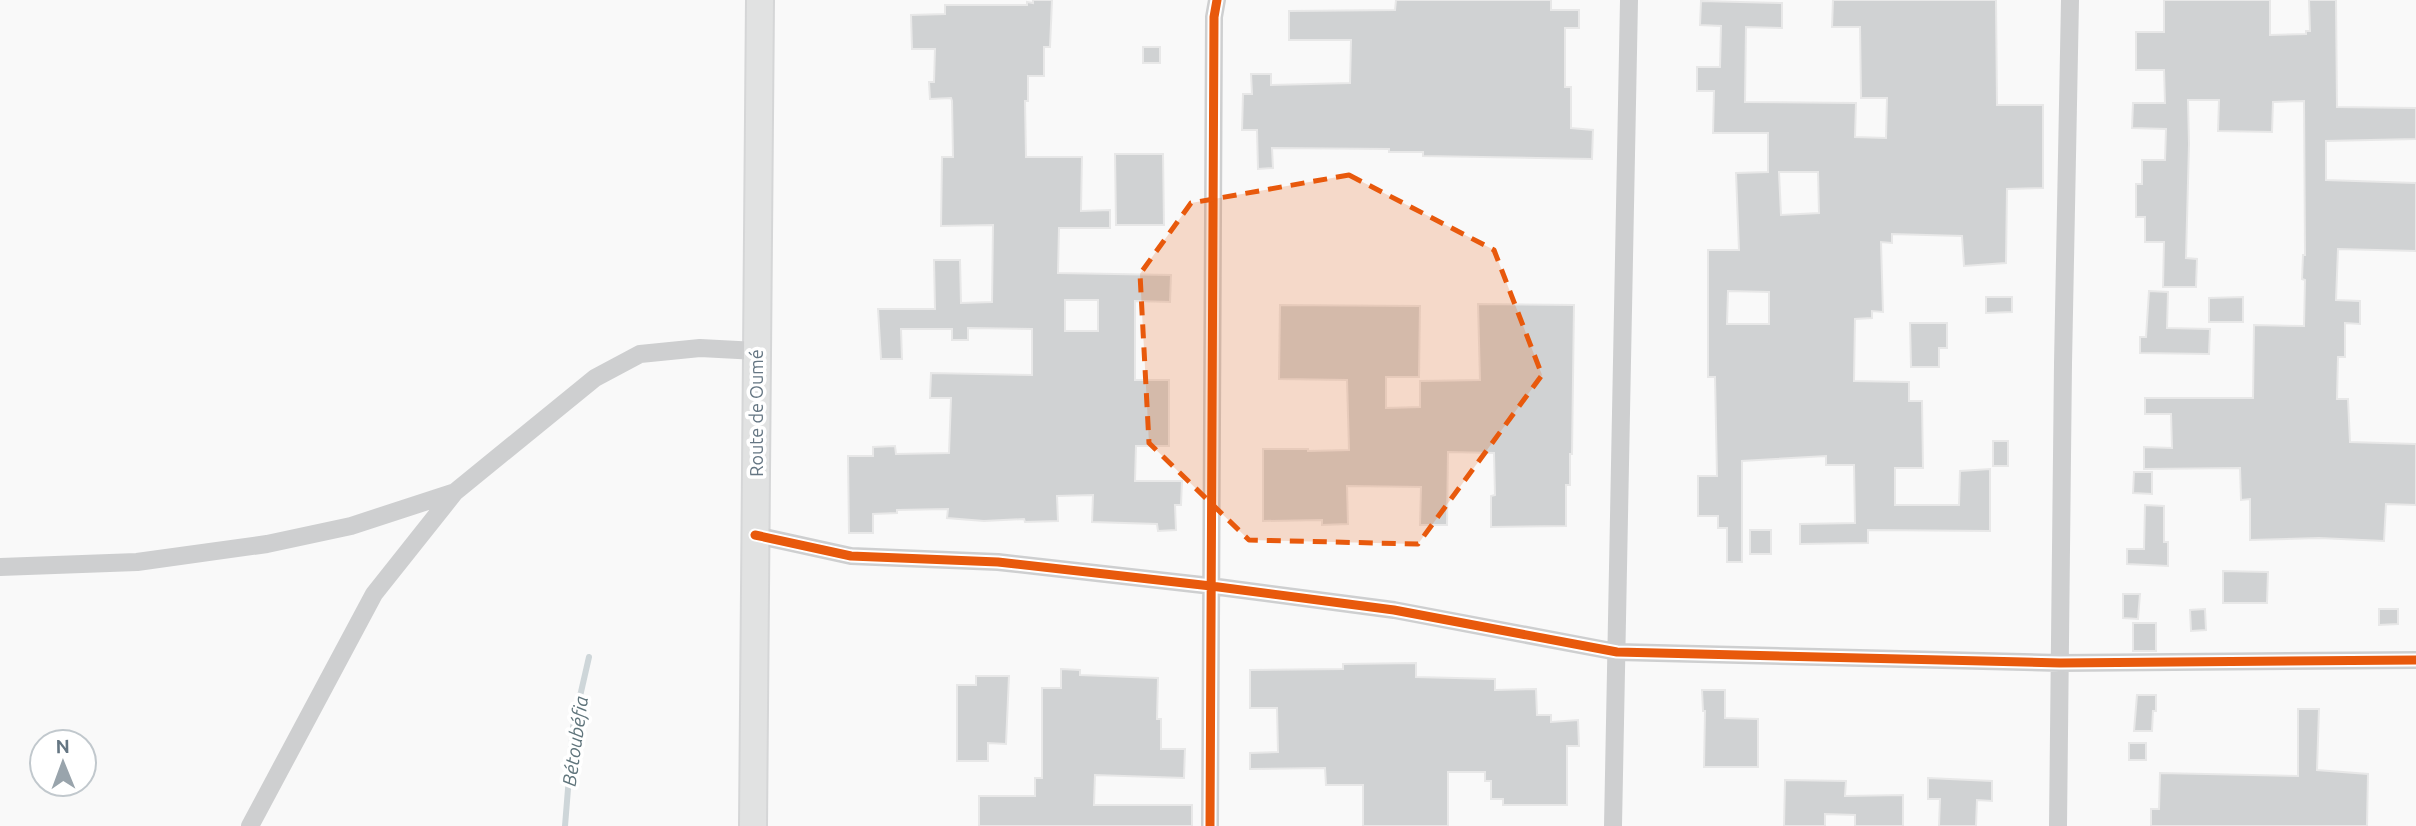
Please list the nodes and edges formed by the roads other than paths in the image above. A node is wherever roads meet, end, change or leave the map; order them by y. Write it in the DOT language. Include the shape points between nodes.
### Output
graph roads {
  1 [pos="760,0"];
  2 [pos="1217,0"];
  3 [pos="1629,0"];
  4 [pos="2070,0"];
  5 [pos="757,351"];
  6 [pos="455,492"];
  7 [pos="755,535"];
  8 [pos="0,567"];
  9 [pos="1211,586"];
  10 [pos="1616,652"];
  11 [pos="2416,660"];
  12 [pos="2060,663"];
  13 [pos="250,826"];
  14 [pos="753,826"];
  15 [pos="1210,826"];
  16 [pos="1613,826"];
  17 [pos="2058,826"];
  1 -- 5 [label="street, Route de Oumé"];
  2 -- 9 [label="street"];
  3 -- 10 [label="street"];
  4 -- 12 [label="street"];
  5 -- 6 [label="street" via="700,348 640,354 595,377"];
  5 -- 7 [label="street, Route de Oumé"];
  6 -- 8 [label="street" via="351,526 267,544 137,562"];
  6 -- 13 [label="street" via="374,594"];
  7 -- 9 [label="street" via="851,556 998,562"];
  7 -- 14 [label="street, Route de Oumé"];
  9 -- 10 [label="street" via="1394,610"];
  9 -- 15 [label="street"];
  10 -- 12 [label="street"];
  10 -- 16 [label="street"];
  11 -- 12 [label="street"];
  12 -- 17 [label="street"];
}
